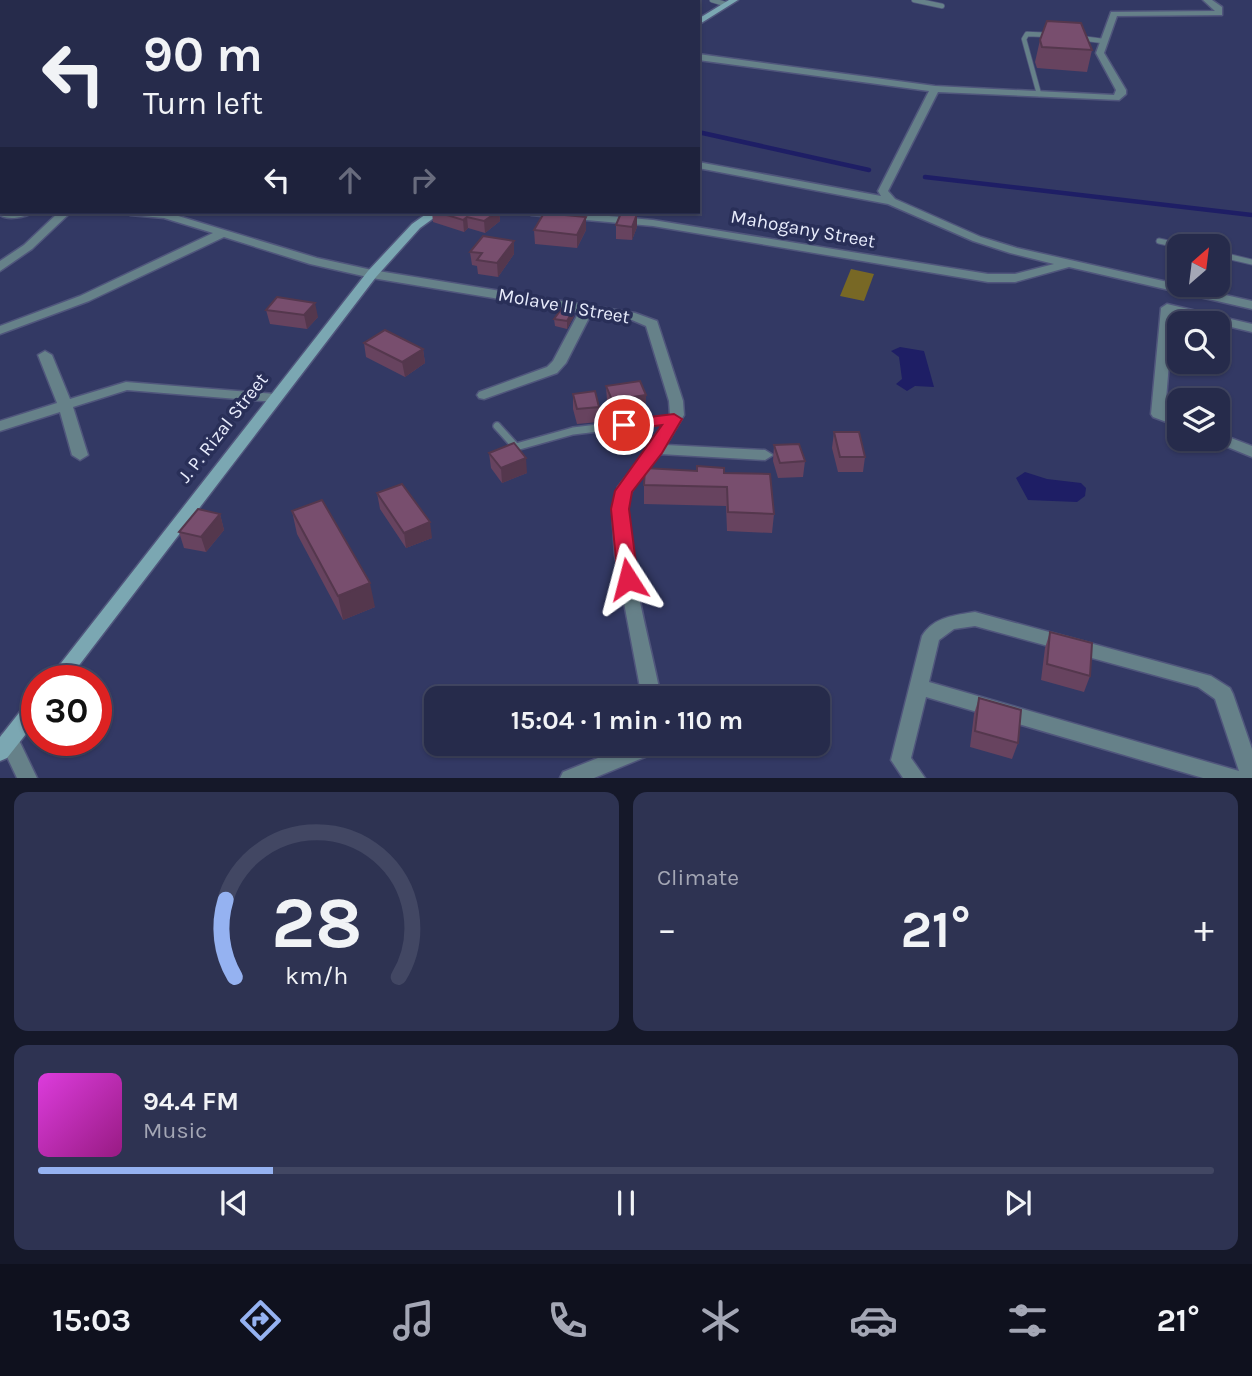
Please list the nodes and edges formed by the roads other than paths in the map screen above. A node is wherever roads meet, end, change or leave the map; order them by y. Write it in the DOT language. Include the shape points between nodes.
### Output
graph roads {
  1 [pos="712,0"];
  2 [pos="914,0"];
  3 [pos="1207,0"];
  4 [pos="729,2"];
  5 [pos="942,6"];
  6 [pos="700,22"];
  7 [pos="1058,36"];
  8 [pos="1076,38"];
  9 [pos="1102,41"];
  10 [pos="700,57"];
  11 [pos="935,89"];
  12 [pos="1039,94"];
  13 [pos="700,165"];
  14 [pos="891,201"];
  15 [pos="13,214"];
  16 [pos="63,214"];
  17 [pos="168,214"];
  18 [pos="433,214"];
  19 [pos="552,214"];
  20 [pos="6,215"];
  21 [pos="221,234"];
  22 [pos="1159,240"];
  23 [pos="1167,242"];
  24 [pos="1230,257"];
  25 [pos="1252,262"];
  26 [pos="1067,264"];
  27 [pos="0,267"];
  28 [pos="372,274"];
  29 [pos="1252,305"];
  30 [pos="586,310"];
  31 [pos="1252,328"];
  32 [pos="0,330"];
  33 [pos="44,355"];
  34 [pos="484,395"];
  35 [pos="275,398"];
  36 [pos="66,407"];
  37 [pos="1167,418"];
  38 [pos="674,419"];
  39 [pos="0,426"];
  40 [pos="497,426"];
  41 [pos="1230,443"];
  42 [pos="656,449"];
  43 [pos="1252,452"];
  44 [pos="80,455"];
  45 [pos="765,455"];
  46 [pos="68,665"];
  47 [pos="650,686"];
  48 [pos="919,687"];
  49 [pos="21,726"];
  50 [pos="5,746"];
  51 [pos="625,756"];
  52 [pos="27,778"];
  53 [pos="570,778"];
  54 [pos="915,778"];
  55 [pos="1235,778"];
  56 [pos="1252,778"];
  1 -- 4 [label="lane"];
  2 -- 5 [label="lane"];
  3 -- 9 [label="street" via="1219,13 1114,14"];
  4 -- 6 [label="main road"];
  7 -- 12 [label="lane" via="1027,34 1024,38"];
  8 -- 9 [label="lane"];
  9 -- 12 [label="street" via="1100,53 1121,94 1116,98"];
  10 -- 11 [label="street"];
  11 -- 12 [label="street"];
  11 -- 14 [label="street" via="883,191"];
  13 -- 14 [label="street"];
  14 -- 26 [label="street" via="977,239"];
  15 -- 20 [label="street"];
  16 -- 27 [label="street"];
  17 -- 21 [label="street, Molave II Street"];
  18 -- 28 [label="main road, J. P. Rizal Street"];
  19 -- 26 [label="street, Mahogany Street" via="665,225 988,278 1015,278"];
  21 -- 28 [label="street, Molave II Street"];
  21 -- 32 [label="street" via="113,285"];
  22 -- 23 [label="lane"];
  24 -- 25 [label="lane"];
  26 -- 29 [label="street"];
  28 -- 30 [label="street, Molave II Street"];
  28 -- 35 [label="main road, J. P. Rizal Street"];
  30 -- 34 [label="street" via="552,370"];
  30 -- 38 [label="street, Molave II Street" via="652,324 676,401"];
  31 -- 37 [label="street" via="1167,308 1158,414"];
  33 -- 36 [label="street"];
  35 -- 36 [label="street" via="126,386"];
  35 -- 46 [label="main road, J. P. Rizal Street"];
  36 -- 39 [label="street"];
  36 -- 44 [label="street"];
  38 -- 40 [label="lane" via="573,431 516,447"];
  38 -- 42 [label="street"];
  41 -- 43 [label="street"];
  42 -- 45 [label="street"];
  42 -- 47 [label="street" via="624,491 620,509 623,555"];
  48 -- 54 [label="street" via="901,760"];
  48 -- 55 [label="street"];
  48 -- 56 [label="street" via="931,636 949,623 975,618 1204,681 1223,694"];
  49 -- 50 [label="main road"];
  50 -- 52 [label="street"];
  51 -- 53 [label="street"];
}
